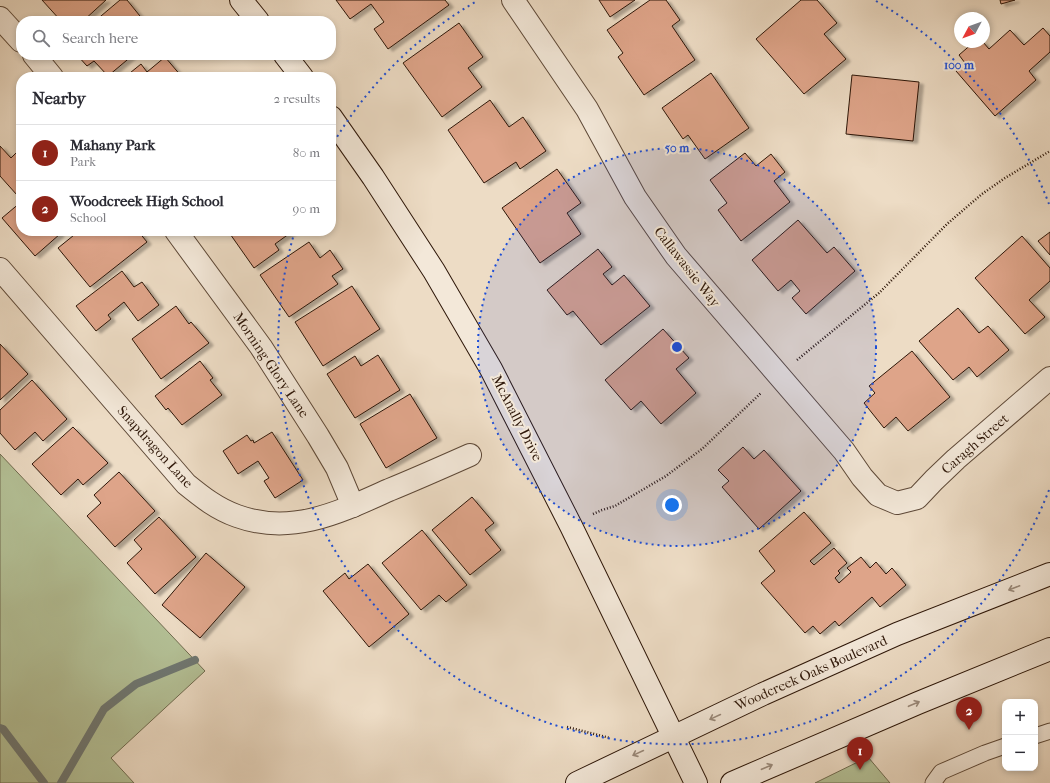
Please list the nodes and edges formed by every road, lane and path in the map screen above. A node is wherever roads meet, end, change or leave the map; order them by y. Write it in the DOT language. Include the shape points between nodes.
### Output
graph roads {
  1 [pos="241,0"];
  2 [pos="513,0"];
  3 [pos="254,16"];
  4 [pos="0,18"];
  5 [pos="16,36"];
  6 [pos="38,60"];
  7 [pos="289,60"];
  8 [pos="48,72"];
  9 [pos="298,72"];
  10 [pos="336,124"];
  11 [pos="1050,152"];
  12 [pos="180,236"];
  13 [pos="0,269"];
  14 [pos="778,376"];
  15 [pos="1050,378"];
  16 [pos="470,455"];
  17 [pos="897,503"];
  18 [pos="353,506"];
  19 [pos="572,526"];
  20 [pos="1050,574"];
  21 [pos="1050,649"];
  22 [pos="567,727"];
  23 [pos="1050,731"];
  24 [pos="1038,735"];
  25 [pos="673,736"];
  26 [pos="612,739"];
  27 [pos="1002,747"];
  28 [pos="577,783"];
  29 [pos="696,783"];
  30 [pos="732,783"];
  31 [pos="933,783"];
  1 -- 3 [label="street"];
  2 -- 14 [label="street, Callawassie Way" via="587,109 635,197 655,227 676,256"];
  4 -- 5 [label="street"];
  6 -- 8 [label="street"];
  7 -- 9 [label="street"];
  10 -- 19 [label="street, McAnally Drive" via="445,290 491,369"];
  11 -- 14 [label="path" via="982,194 947,224 879,293"];
  12 -- 18 [label="street, Morning Glory Lane" via="261,347 337,468"];
  13 -- 18 [label="street, Snapdragon Lane" via="186,484 210,503 237,516 264,523 312,521"];
  14 -- 17 [label="street, Callawassie Way" via="844,451 878,495"];
  14 -- 19 [label="path" via="702,449 666,476 614,506"];
  15 -- 17 [label="street, Caragh Street" via="956,459 918,498"];
  16 -- 18 [label="street, Snapdragon Lane"];
  19 -- 25 [label="street, McAnally Drive"];
  20 -- 25 [label="street, Woodcreek Oaks Boulevard, one-way" via="897,634"];
  30 -- 21 [label="street, one-way"];
  22 -- 26 [label="path"];
  23 -- 24 [label="lane"];
  25 -- 28 [label="street, Woodcreek Oaks Boulevard, one-way"];
  25 -- 29 [label="street, McAnally Drive"];
  27 -- 31 [label="lane" via="941,772"];
}
